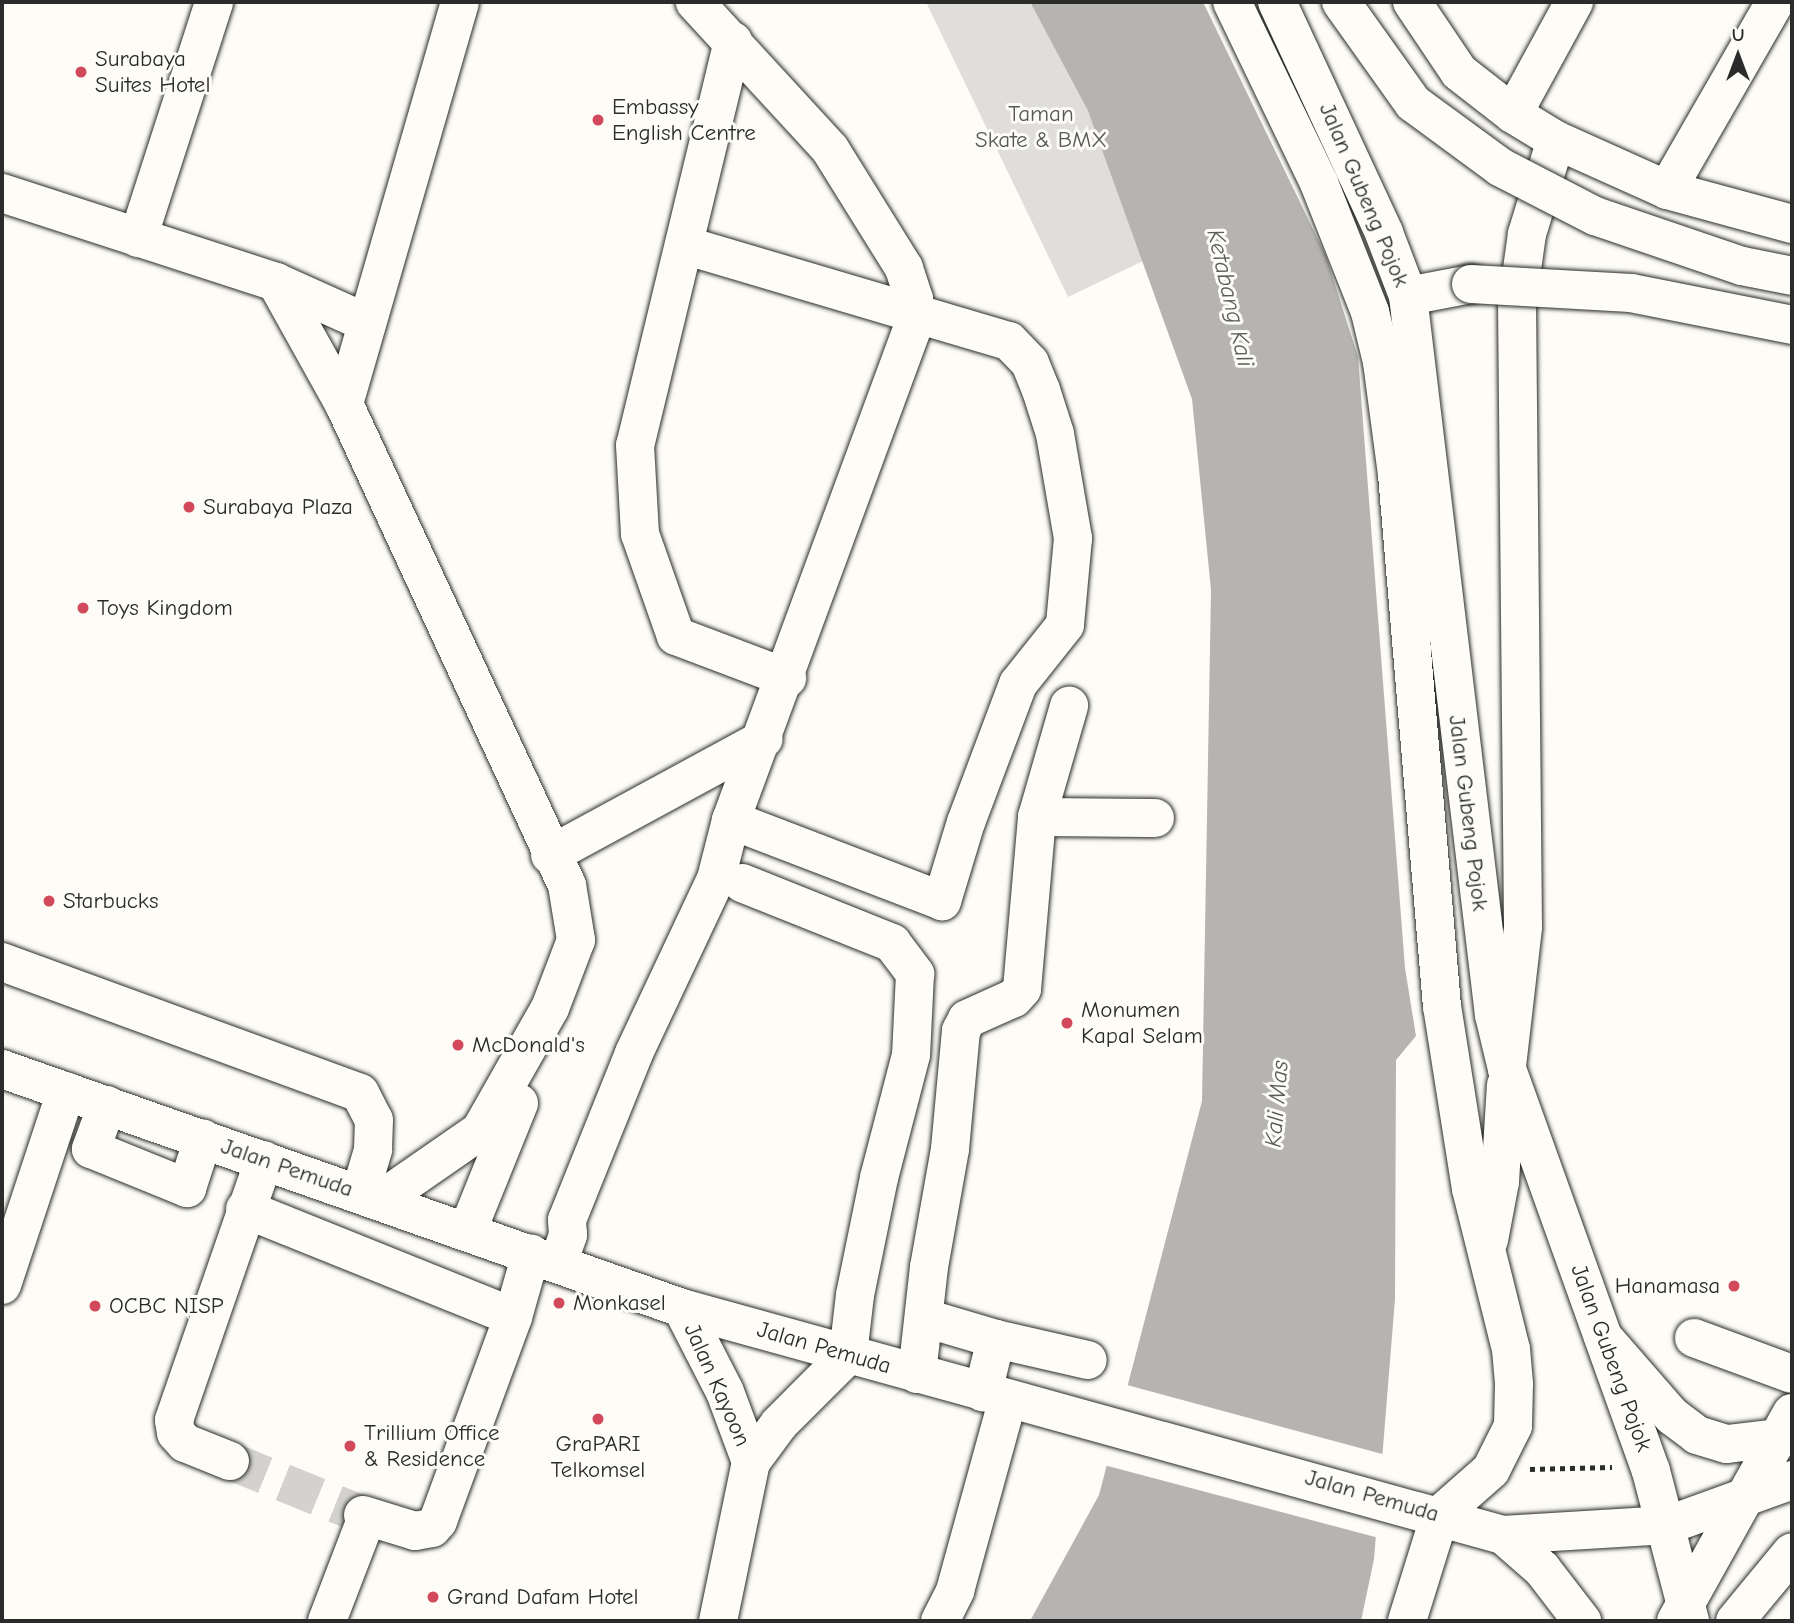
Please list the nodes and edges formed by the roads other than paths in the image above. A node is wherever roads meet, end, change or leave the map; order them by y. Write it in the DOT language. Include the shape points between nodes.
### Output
graph roads {
  1 [pos="215,2"];
  2 [pos="460,2"];
  3 [pos="695,2"];
  4 [pos="1232,2"];
  5 [pos="1277,2"];
  6 [pos="1341,2"];
  7 [pos="1412,2"];
  8 [pos="1574,2"];
  9 [pos="1775,2"];
  10 [pos="733,40"];
  11 [pos="1513,114"];
  12 [pos="1556,140"];
  13 [pos="1667,190"];
  14 [pos="2,193"];
  15 [pos="1792,224"];
  16 [pos="138,238"];
  17 [pos="684,245"];
  18 [pos="1792,276"];
  19 [pos="276,282"];
  20 [pos="1408,296"];
  21 [pos="914,313"];
  22 [pos="367,323"];
  23 [pos="1792,325"];
  24 [pos="344,404"];
  25 [pos="787,678"];
  26 [pos="1069,706"];
  27 [pos="764,739"];
  28 [pos="1037,817"];
  29 [pos="1155,818"];
  30 [pos="731,820"];
  31 [pos="550,855"];
  32 [pos="742,883"];
  33 [pos="2,962"];
  34 [pos="550,1008"];
  35 [pos="2,1069"];
  36 [pos="1507,1069"];
  37 [pos="66,1091"];
  38 [pos="107,1105"];
  39 [pos="203,1139"];
  40 [pos="264,1160"];
  41 [pos="369,1197"];
  42 [pos="245,1209"];
  43 [pos="467,1232"];
  44 [pos="1487,1249"];
  45 [pos="552,1251"];
  46 [pos="2,1285"];
  47 [pos="681,1308"];
  48 [pos="513,1317"];
  49 [pos="925,1318"];
  50 [pos="1603,1337"];
  51 [pos="1694,1338"];
  52 [pos="996,1339"];
  53 [pos="848,1355"];
  54 [pos="1088,1360"];
  55 [pos="918,1374"];
  56 [pos="1792,1374"];
  57 [pos="995,1395"];
  58 [pos="1785,1426"];
  59 [pos="230,1461"];
  60 [pos="751,1462"];
  61 [pos="1792,1480"];
  62 [pos="1747,1497"];
  63 [pos="1440,1515"];
  64 [pos="1668,1525"];
  65 [pos="1503,1535"];
  66 [pos="1792,1552"];
  67 [pos="1684,1615"];
  68 [pos="327,1621"];
  69 [pos="718,1621"];
  70 [pos="940,1621"];
  71 [pos="1407,1621"];
  72 [pos="1582,1621"];
  73 [pos="1735,1621"];
  1 -- 16 [label="main road"];
  2 -- 22 [label="main road"];
  3 -- 10 [label="main road"];
  4 -- 44 [label="main road, Jalan Gubeng Pojok" via="1319,183 1370,312 1382,362 1397,474 1442,1006 1471,1189"];
  5 -- 20 [label="main road, Jalan Gubeng Pojok" via="1384,233"];
  6 -- 18 [label="main road, bridge" via="1413,103 1500,167 1607,220 1742,266"];
  7 -- 11 [label="main road" via="1459,72"];
  8 -- 11 [label="main road"];
  9 -- 13 [label="main road"];
  10 -- 17 [label="main road"];
  10 -- 21 [label="main road" via="830,149 892,243 904,268"];
  11 -- 12 [label="main road"];
  12 -- 13 [label="main road"];
  12 -- 36 [label="main road" via="1527,234 1517,305 1523,927"];
  13 -- 15 [label="main road"];
  14 -- 16 [label="main road"];
  16 -- 19 [label="main road"];
  17 -- 21 [label="main road"];
  17 -- 25 [label="main road" via="635,444 640,534 676,636"];
  19 -- 22 [label="main road"];
  19 -- 24 [label="main road"];
  20 -- 23 [label="main road, bridge" via="1471,284 1631,293"];
  20 -- 36 [label="main road, Jalan Gubeng Pojok" via="1467,815 1494,1015"];
  21 -- 25 [label="main road"];
  21 -- 30 [label="main road" via="1009,341 1030,363 1055,434 1073,537 1065,625 1018,684 942,901"];
  22 -- 24 [label="main road"];
  24 -- 31 [label="main road"];
  25 -- 27 [label="main road"];
  26 -- 28 [label="main road"];
  27 -- 30 [label="main road"];
  27 -- 31 [label="main road"];
  28 -- 29 [label="main road"];
  28 -- 49 [label="main road" via="1022,989 1014,998 967,1019 961,1031"];
  30 -- 45 [label="main road" via="716,879 634,1053"];
  31 -- 34 [label="main road" via="567,885 576,940"];
  32 -- 53 [label="main road" via="892,943 915,974 911,1055 879,1178"];
  33 -- 41 [label="main road" via="359,1093 374,1119"];
  34 -- 41 [label="main road" via="480,1131"];
  34 -- 43 [label="main road" via="547,1030"];
  35 -- 37 [label="main road, Jalan Pemuda"];
  36 -- 44 [label="main road" via="1500,1182"];
  36 -- 50 [label="main road, Jalan Gubeng Pojok"];
  37 -- 38 [label="main road, Jalan Pemuda"];
  37 -- 46 [label="main road"];
  38 -- 39 [label="main road, Jalan Pemuda"];
  38 -- 39 [label="main road" via="91,1149 187,1188"];
  39 -- 40 [label="main road, Jalan Pemuda"];
  40 -- 41 [label="main road, Jalan Pemuda"];
  40 -- 42 [label="main road"];
  41 -- 43 [label="main road, Jalan Pemuda"];
  42 -- 48 [label="main road"];
  42 -- 59 [label="main road" via="174,1420 176,1433 185,1443"];
  43 -- 45 [label="main road, Jalan Pemuda"];
  44 -- 63 [label="main road, Jalan Gubeng Pojok" via="1511,1349 1513,1426 1491,1470"];
  45 -- 47 [label="main road, Jalan Pemuda"];
  45 -- 48 [label="main road"];
  47 -- 53 [label="main road, Jalan Pemuda"];
  47 -- 60 [label="main road, Jalan Kayoon" via="725,1392"];
  48 -- 68 [label="main road" via="438,1521 432,1528 415,1531 365,1516"];
  49 -- 52 [label="main road"];
  49 -- 55 [label="main road"];
  50 -- 58 [label="main road" via="1672,1416 1697,1435 1727,1444"];
  50 -- 64 [label="main road, Jalan Gubeng Pojok"];
  51 -- 56 [label="main road"];
  52 -- 54 [label="main road"];
  52 -- 57 [label="main road"];
  53 -- 55 [label="main road, Jalan Pemuda"];
  53 -- 60 [label="main road, Jalan Kayoon" via="779,1424"];
  55 -- 57 [label="main road, Jalan Pemuda"];
  57 -- 63 [label="main road, Jalan Pemuda"];
  57 -- 70 [label="main road" via="959,1578"];
  58 -- 62 [label="main road"];
  60 -- 69 [label="main road, Jalan Kayoon"];
  61 -- 62 [label="main road, Jalan Pemuda"];
  62 -- 64 [label="main road, Jalan Pemuda"];
  62 -- 67 [label="main road"];
  63 -- 65 [label="main road, Jalan Pemuda"];
  63 -- 71 [label="main road"];
  64 -- 65 [label="main road, Jalan Pemuda"];
  64 -- 67 [label="main road, Jalan Gubeng Pojok"];
  65 -- 72 [label="main road" via="1542,1569"];
  66 -- 73 [label="main road"];
}
